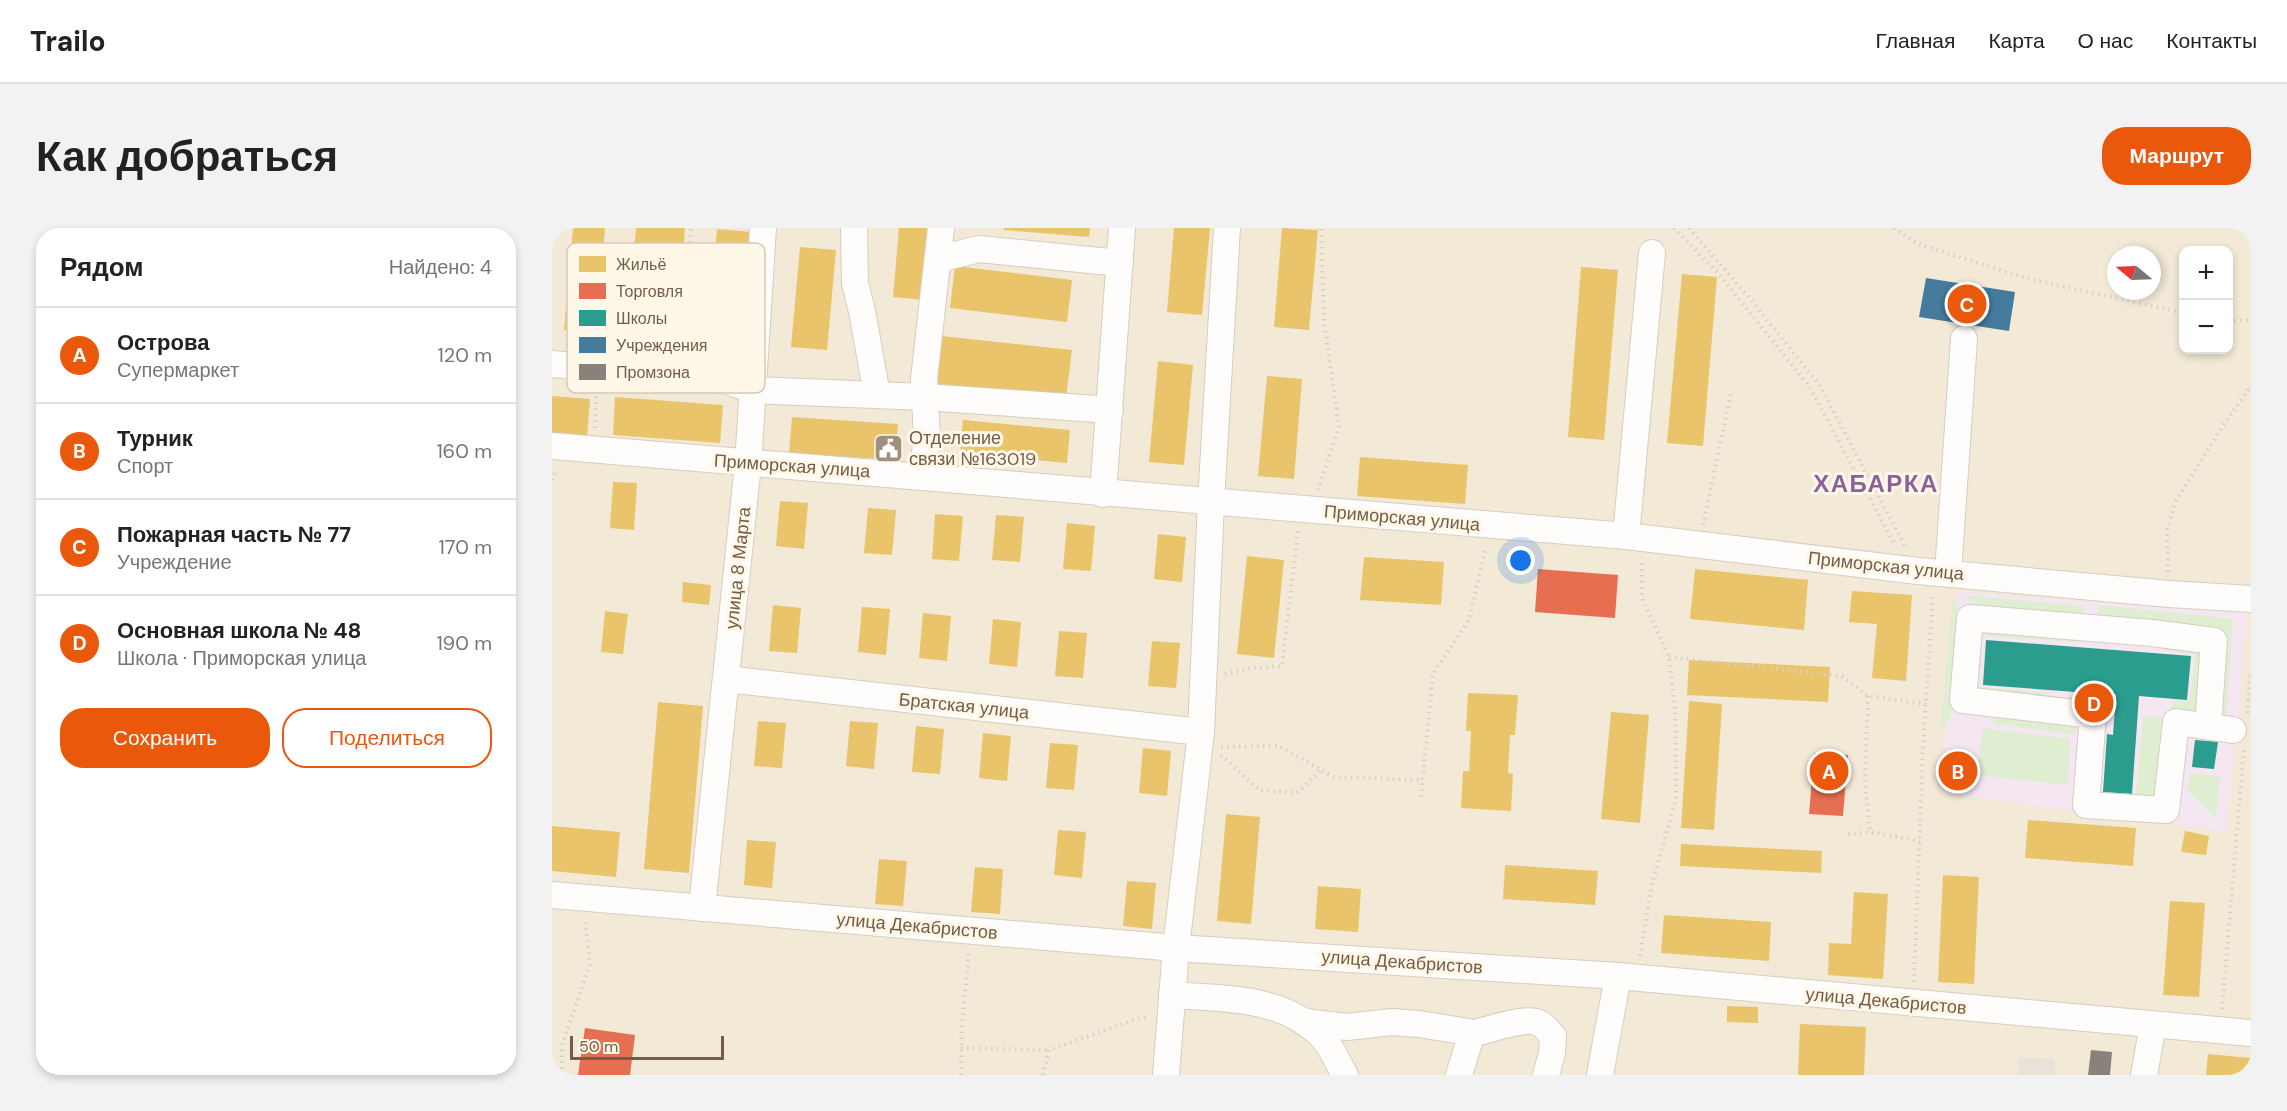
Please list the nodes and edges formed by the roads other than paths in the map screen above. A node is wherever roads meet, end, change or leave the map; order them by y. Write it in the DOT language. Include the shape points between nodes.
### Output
graph roads {
  1 [pos="763,228"];
  2 [pos="854,228"];
  3 [pos="941,228"];
  4 [pos="1122,228"];
  5 [pos="1227,228"];
  6 [pos="762,243"];
  7 [pos="1652,253"];
  8 [pos="938,259"];
  9 [pos="1120,263"];
  10 [pos="1964,339"];
  11 [pos="552,364"];
  12 [pos="567,366"];
  13 [pos="765,390"];
  14 [pos="753,393"];
  15 [pos="877,395"];
  16 [pos="925,397"];
  17 [pos="1110,410"];
  18 [pos="552,446"];
  19 [pos="748,464"];
  20 [pos="922,476"];
  21 [pos="1103,494"];
  22 [pos="1211,502"];
  23 [pos="1634,537"];
  24 [pos="1927,572"];
  25 [pos="2251,600"];
  26 [pos="726,679"];
  27 [pos="2233,729"];
  28 [pos="1201,732"];
  29 [pos="552,895"];
  30 [pos="702,908"];
  31 [pos="1176,948"];
  32 [pos="1627,977"];
  33 [pos="1172,1003"];
  34 [pos="1304,1022"];
  35 [pos="2153,1025"];
  36 [pos="2251,1032"];
  37 [pos="1474,1033"];
  38 [pos="1166,1075"];
  39 [pos="1345,1075"];
  40 [pos="1459,1075"];
  41 [pos="1546,1075"];
  42 [pos="1600,1075"];
  43 [pos="2144,1075"];
  1 -- 6 [label="street, улица 8 Марта"];
  2 -- 15 [label="street" via="855,283"];
  3 -- 8 [label="street"];
  4 -- 9 [label="street"];
  5 -- 22 [label="street"];
  7 -- 23 [label="street"];
  8 -- 9 [label="street" via="980,249"];
  8 -- 16 [label="street"];
  9 -- 17 [label="street"];
  10 -- 24 [label="street"];
  11 -- 12 [label="street"];
  13 -- 15 [label="street"];
  14 -- 19 [label="street, улица 8 Марта"];
  15 -- 16 [label="street"];
  16 -- 17 [label="street"];
  16 -- 20 [label="street" via="927,438"];
  17 -- 21 [label="street"];
  18 -- 19 [label="street, Приморская улица"];
  19 -- 20 [label="street, Приморская улица"];
  19 -- 26 [label="street, улица 8 Марта"];
  20 -- 21 [label="street, Приморская улица"];
  21 -- 22 [label="street, Приморская улица"];
  22 -- 23 [label="street, Приморская улица"];
  22 -- 28 [label="street"];
  23 -- 24 [label="street, Приморская улица"];
  24 -- 25 [label="street, Приморская улица"];
  26 -- 28 [label="street, Братская улица"];
  26 -- 30 [label="street, улица 8 Марта"];
  27 -- 27 [label="street" via="2214,641 1970,618 1963,700 2093,715 2086,805 2166,810 2176,722"];
  28 -- 31 [label="street"];
  29 -- 30 [label="street, улица Декабристов"];
  30 -- 31 [label="street, улица Декабристов"];
  31 -- 32 [label="street, улица Декабристов"];
  31 -- 33 [label="street"];
  32 -- 35 [label="street, улица Декабристов"];
  32 -- 42 [label="street"];
  33 -- 34 [label="street" via="1209,996 1267,1004"];
  33 -- 38 [label="street"];
  34 -- 37 [label="street" via="1361,1027 1419,1024"];
  34 -- 39 [label="street" via="1323,1039"];
  35 -- 36 [label="street, улица Декабристов"];
  35 -- 43 [label="street"];
  37 -- 40 [label="street"];
  37 -- 41 [label="street" via="1522,1021 1541,1023 1553,1036"];
}
